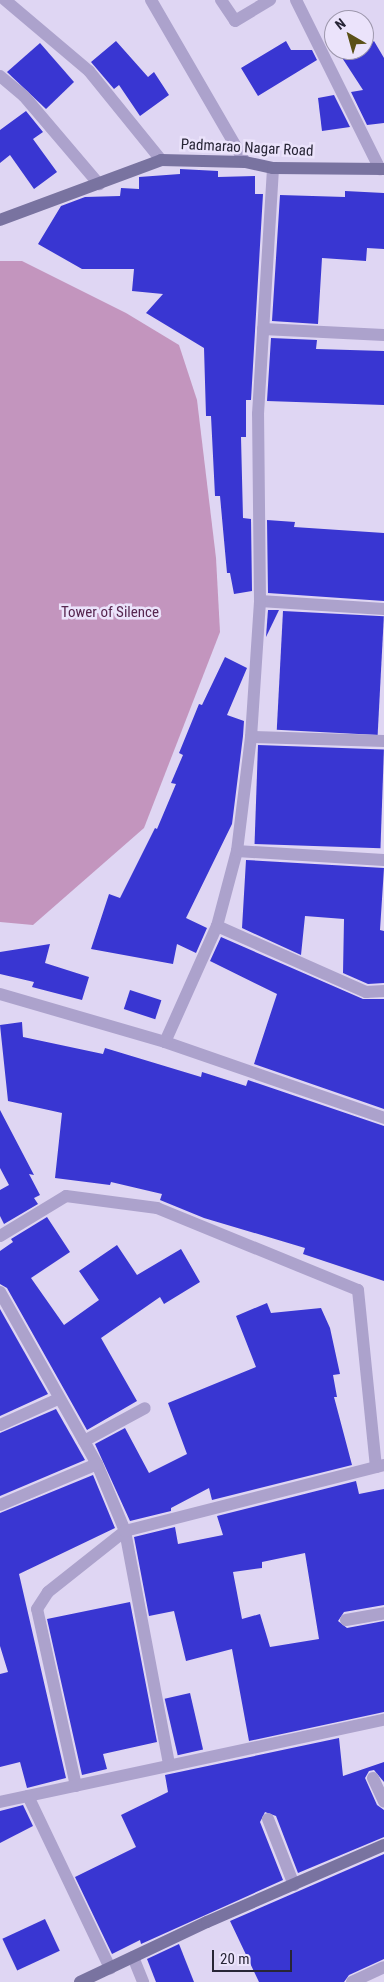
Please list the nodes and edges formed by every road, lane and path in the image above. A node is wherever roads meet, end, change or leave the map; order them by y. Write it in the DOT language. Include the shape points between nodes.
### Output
graph roads {
  1 [pos="5,0"];
  2 [pos="151,0"];
  3 [pos="221,0"];
  4 [pos="270,0"];
  5 [pos="296,0"];
  6 [pos="0,76"];
  7 [pos="161,160"];
  8 [pos="245,162"];
  9 [pos="272,168"];
  10 [pos="382,169"];
  11 [pos="99,184"];
  12 [pos="0,220"];
  13 [pos="263,329"];
  14 [pos="384,336"];
  15 [pos="260,602"];
  16 [pos="384,609"];
  17 [pos="251,737"];
  18 [pos="384,741"];
  19 [pos="237,851"];
  20 [pos="384,860"];
  21 [pos="217,926"];
  22 [pos="384,991"];
  23 [pos="0,994"];
  24 [pos="165,1042"];
  25 [pos="384,1118"];
  26 [pos="0,1236"];
  27 [pos="0,1292"];
  28 [pos="58,1399"];
  29 [pos="145,1408"];
  30 [pos="0,1426"];
  31 [pos="84,1441"];
  32 [pos="96,1464"];
  33 [pos="380,1466"];
  34 [pos="0,1505"];
  35 [pos="125,1531"];
  36 [pos="384,1613"];
  37 [pos="346,1620"];
  38 [pos="384,1720"];
  39 [pos="169,1764"];
  40 [pos="373,1778"];
  41 [pos="76,1786"];
  42 [pos="28,1796"];
  43 [pos="0,1802"];
  44 [pos="384,1802"];
  45 [pos="268,1819"];
  46 [pos="384,1845"];
  47 [pos="294,1885"];
  48 [pos="133,1957"];
  49 [pos="384,1967"];
  50 [pos="110,1968"];
  51 [pos="80,1982"];
  52 [pos="143,1982"];
  53 [pos="352,1982"];
  1 -- 7 [label="street" via="89,71"];
  2 -- 8 [label="street"];
  3 -- 4 [label="street" via="235,21"];
  5 -- 10 [label="street"];
  6 -- 11 [label="street" via="24,96"];
  7 -- 8 [label="street, Padmarao Nagar Road"];
  7 -- 11 [label="street, Padmarao Nagar Road"];
  8 -- 9 [label="street, Padmarao Nagar Road"];
  9 -- 10 [label="street, Padmarao Nagar Road"];
  9 -- 13 [label="street"];
  11 -- 12 [label="street, Padmarao Nagar Road"];
  13 -- 14 [label="street"];
  13 -- 15 [label="street" via="258,414"];
  15 -- 16 [label="street"];
  15 -- 17 [label="street"];
  17 -- 18 [label="street"];
  17 -- 19 [label="street"];
  19 -- 20 [label="street"];
  19 -- 21 [label="street"];
  21 -- 22 [label="street" via="366,992"];
  21 -- 24 [label="street"];
  23 -- 24 [label="street"];
  24 -- 25 [label="street"];
  26 -- 33 [label="street" via="66,1196 157,1208 358,1290"];
  27 -- 28 [label="street"];
  28 -- 30 [label="street"];
  28 -- 31 [label="street"];
  29 -- 31 [label="street"];
  31 -- 32 [label="street"];
  32 -- 34 [label="street"];
  32 -- 35 [label="street"];
  33 -- 35 [label="street"];
  35 -- 39 [label="street"];
  35 -- 41 [label="street" via="48,1592 37,1609"];
  36 -- 37 [label="street"];
  38 -- 39 [label="street"];
  39 -- 41 [label="street"];
  40 -- 44 [label="street"];
  41 -- 42 [label="street"];
  42 -- 43 [label="street"];
  42 -- 50 [label="street"];
  45 -- 47 [label="street"];
  46 -- 47 [label="street"];
  47 -- 48 [label="street"];
  48 -- 50 [label="street"];
  48 -- 52 [label="street"];
  49 -- 53 [label="street"];
  50 -- 51 [label="street"];
}
